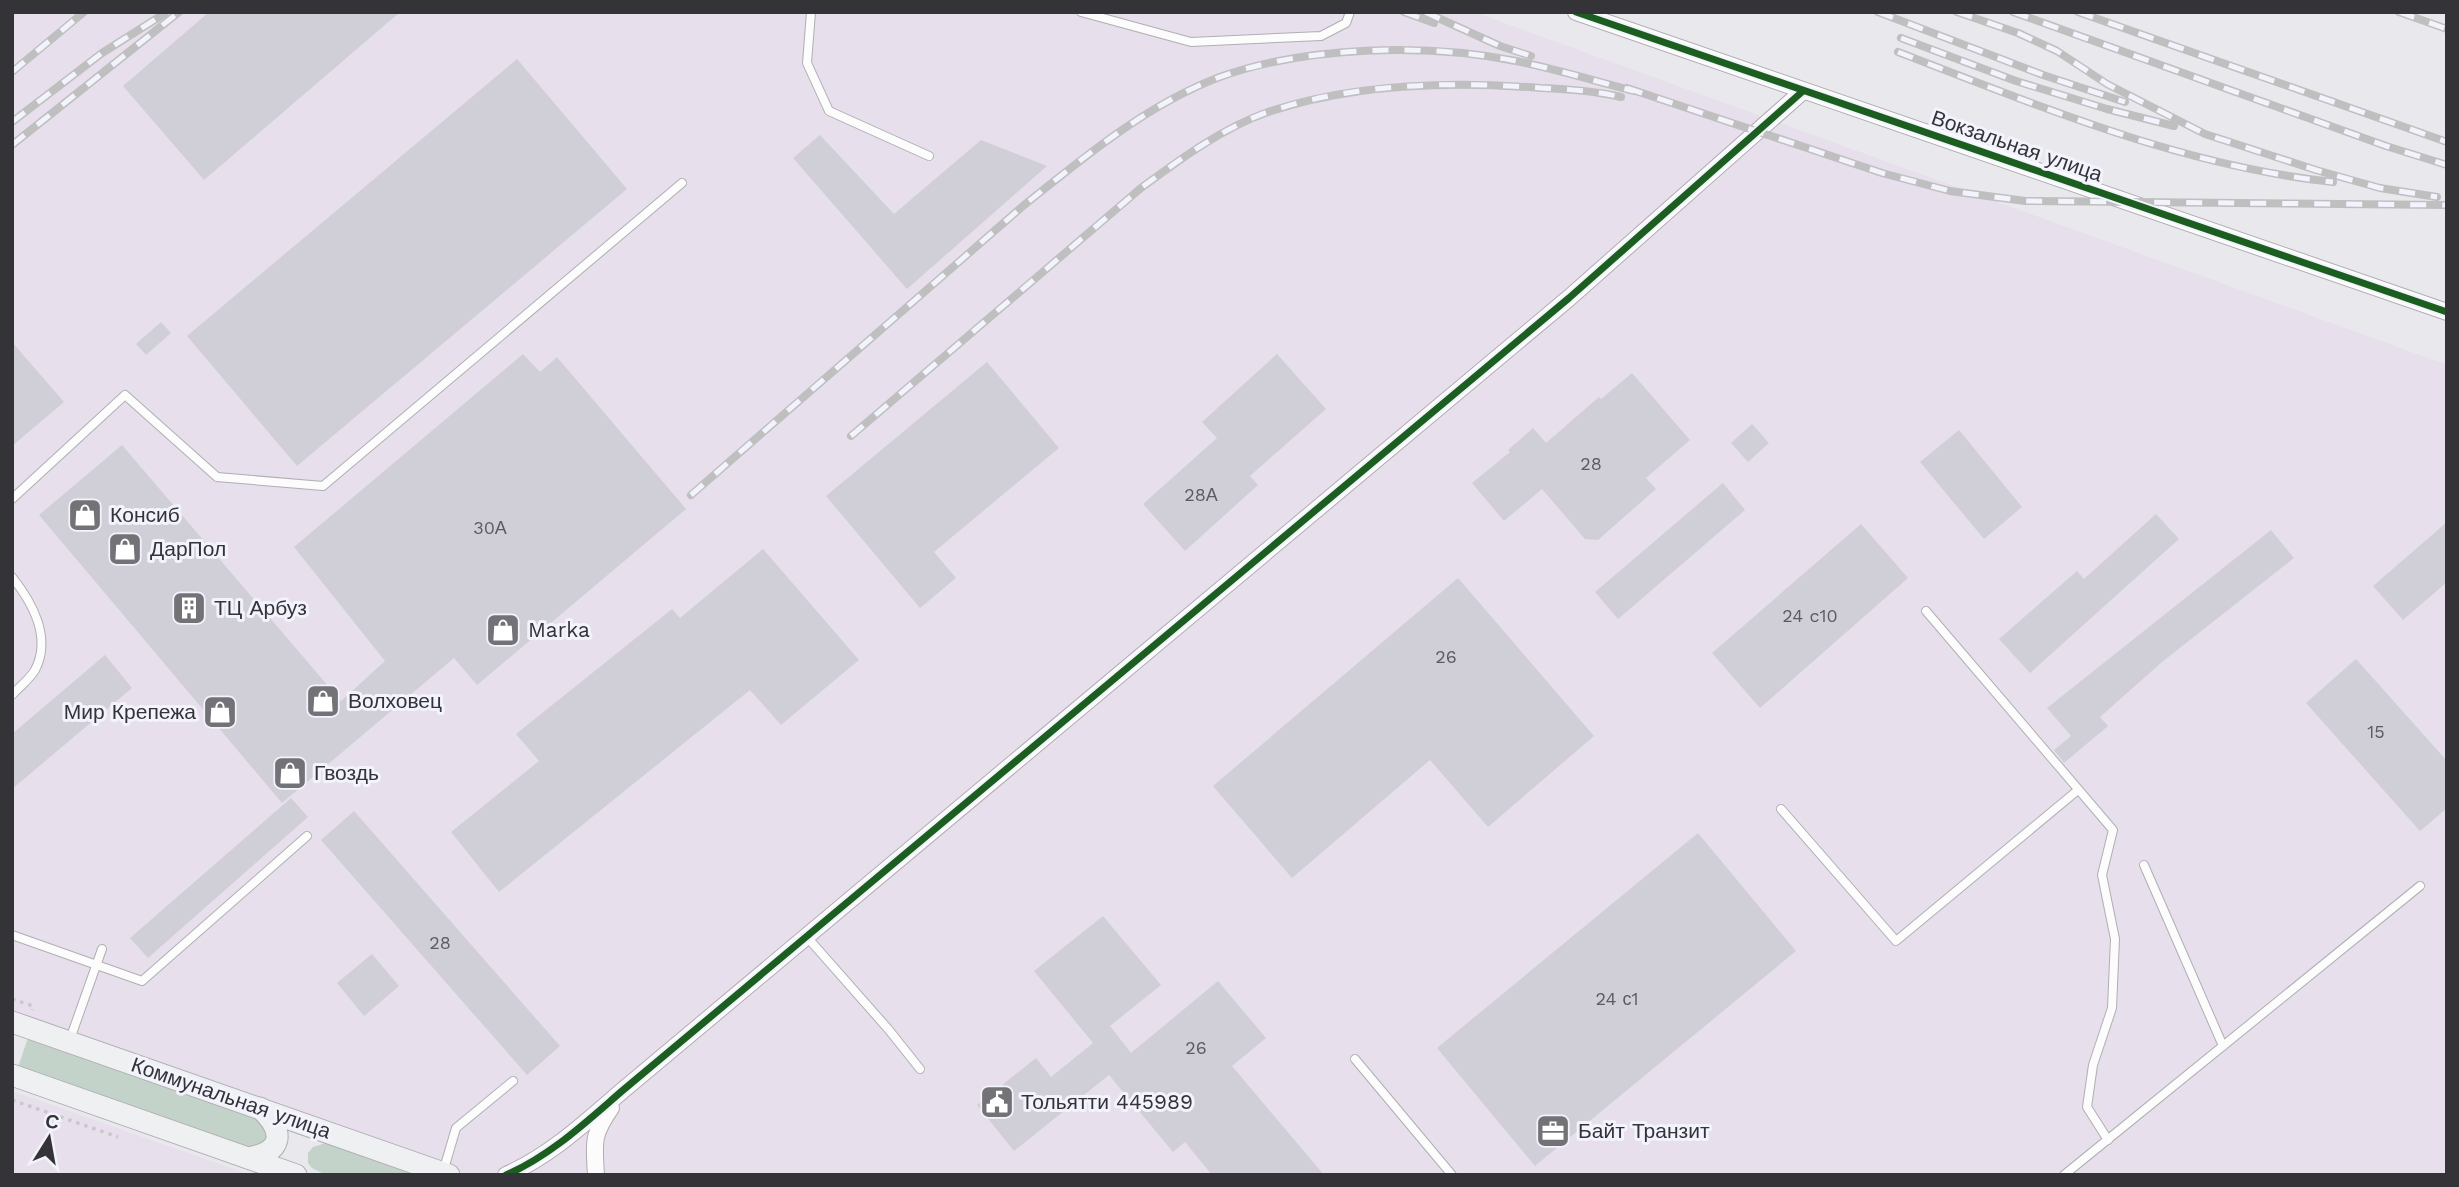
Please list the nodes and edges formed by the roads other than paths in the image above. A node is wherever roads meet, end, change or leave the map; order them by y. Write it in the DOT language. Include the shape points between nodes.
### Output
graph roads {
  1 [pos="811,12"];
  2 [pos="1081,12"];
  3 [pos="1350,12"];
  4 [pos="1576,12"];
  5 [pos="1803,91"];
  6 [pos="929,156"];
  7 [pos="682,183"];
  8 [pos="2447,312"];
  9 [pos="12,499"];
  10 [pos="12,577"];
  11 [pos="1926,611"];
  12 [pos="12,695"];
  13 [pos="2078,790"];
  14 [pos="1781,809"];
  15 [pos="307,836"];
  16 [pos="2144,865"];
  17 [pos="2420,887"];
  18 [pos="12,935"];
  19 [pos="807,937"];
  20 [pos="102,950"];
  21 [pos="96,964"];
  22 [pos="12,1022"];
  23 [pos="69,1042"];
  24 [pos="2223,1046"];
  25 [pos="1355,1059"];
  26 [pos="920,1069"];
  27 [pos="12,1075"];
  28 [pos="513,1081"];
  29 [pos="622,1091"];
  30 [pos="260,1108"];
  31 [pos="312,1127"];
  32 [pos="2108,1140"];
  33 [pos="248,1158"];
  34 [pos="446,1174"];
  35 [pos="298,1175"];
  36 [pos="506,1175"];
  37 [pos="596,1175"];
  38 [pos="1452,1175"];
  39 [pos="2064,1175"];
  1 -- 6 [label="lane" via="807,62 829,111"];
  2 -- 3 [label="lane" via="1191,42 1321,36 1346,23"];
  4 -- 5 [label="street, Вокзальная улица"];
  5 -- 8 [label="street, Вокзальная улица"];
  5 -- 19 [label="street" via="1569,298"];
  7 -- 9 [label="lane" via="323,486 217,477 125,395"];
  10 -- 12 [label="lane" via="32,605 44,640 35,670"];
  11 -- 13 [label="lane"];
  13 -- 14 [label="lane" via="1895,941"];
  13 -- 32 [label="lane" via="2113,830 2102,875 2115,939 2112,1008 2093,1065 2087,1107"];
  15 -- 21 [label="lane" via="142,981"];
  16 -- 24 [label="lane"];
  17 -- 24 [label="lane"];
  18 -- 21 [label="lane"];
  19 -- 26 [label="lane"];
  19 -- 29 [label="street"];
  20 -- 21 [label="lane"];
  21 -- 23 [label="lane"];
  22 -- 23 [label="main road, Коммунальная улица"];
  23 -- 30 [label="main road, Коммунальная улица"];
  24 -- 32 [label="lane"];
  25 -- 38 [label="lane"];
  27 -- 33 [label="main road"];
  28 -- 34 [label="lane" via="456,1128"];
  29 -- 36 [label="street" via="538,1158"];
  29 -- 37 [label="street" via="598,1128"];
  30 -- 31 [label="main road, Коммунальная улица"];
  30 -- 33 [label="main road" via="273,1121 277,1139 262,1155"];
  31 -- 34 [label="main road, Коммунальная улица"];
  31 -- 35 [label="main road" via="297,1131 285,1146"];
  32 -- 39 [label="lane"];
  33 -- 35 [label="main road"];
}
